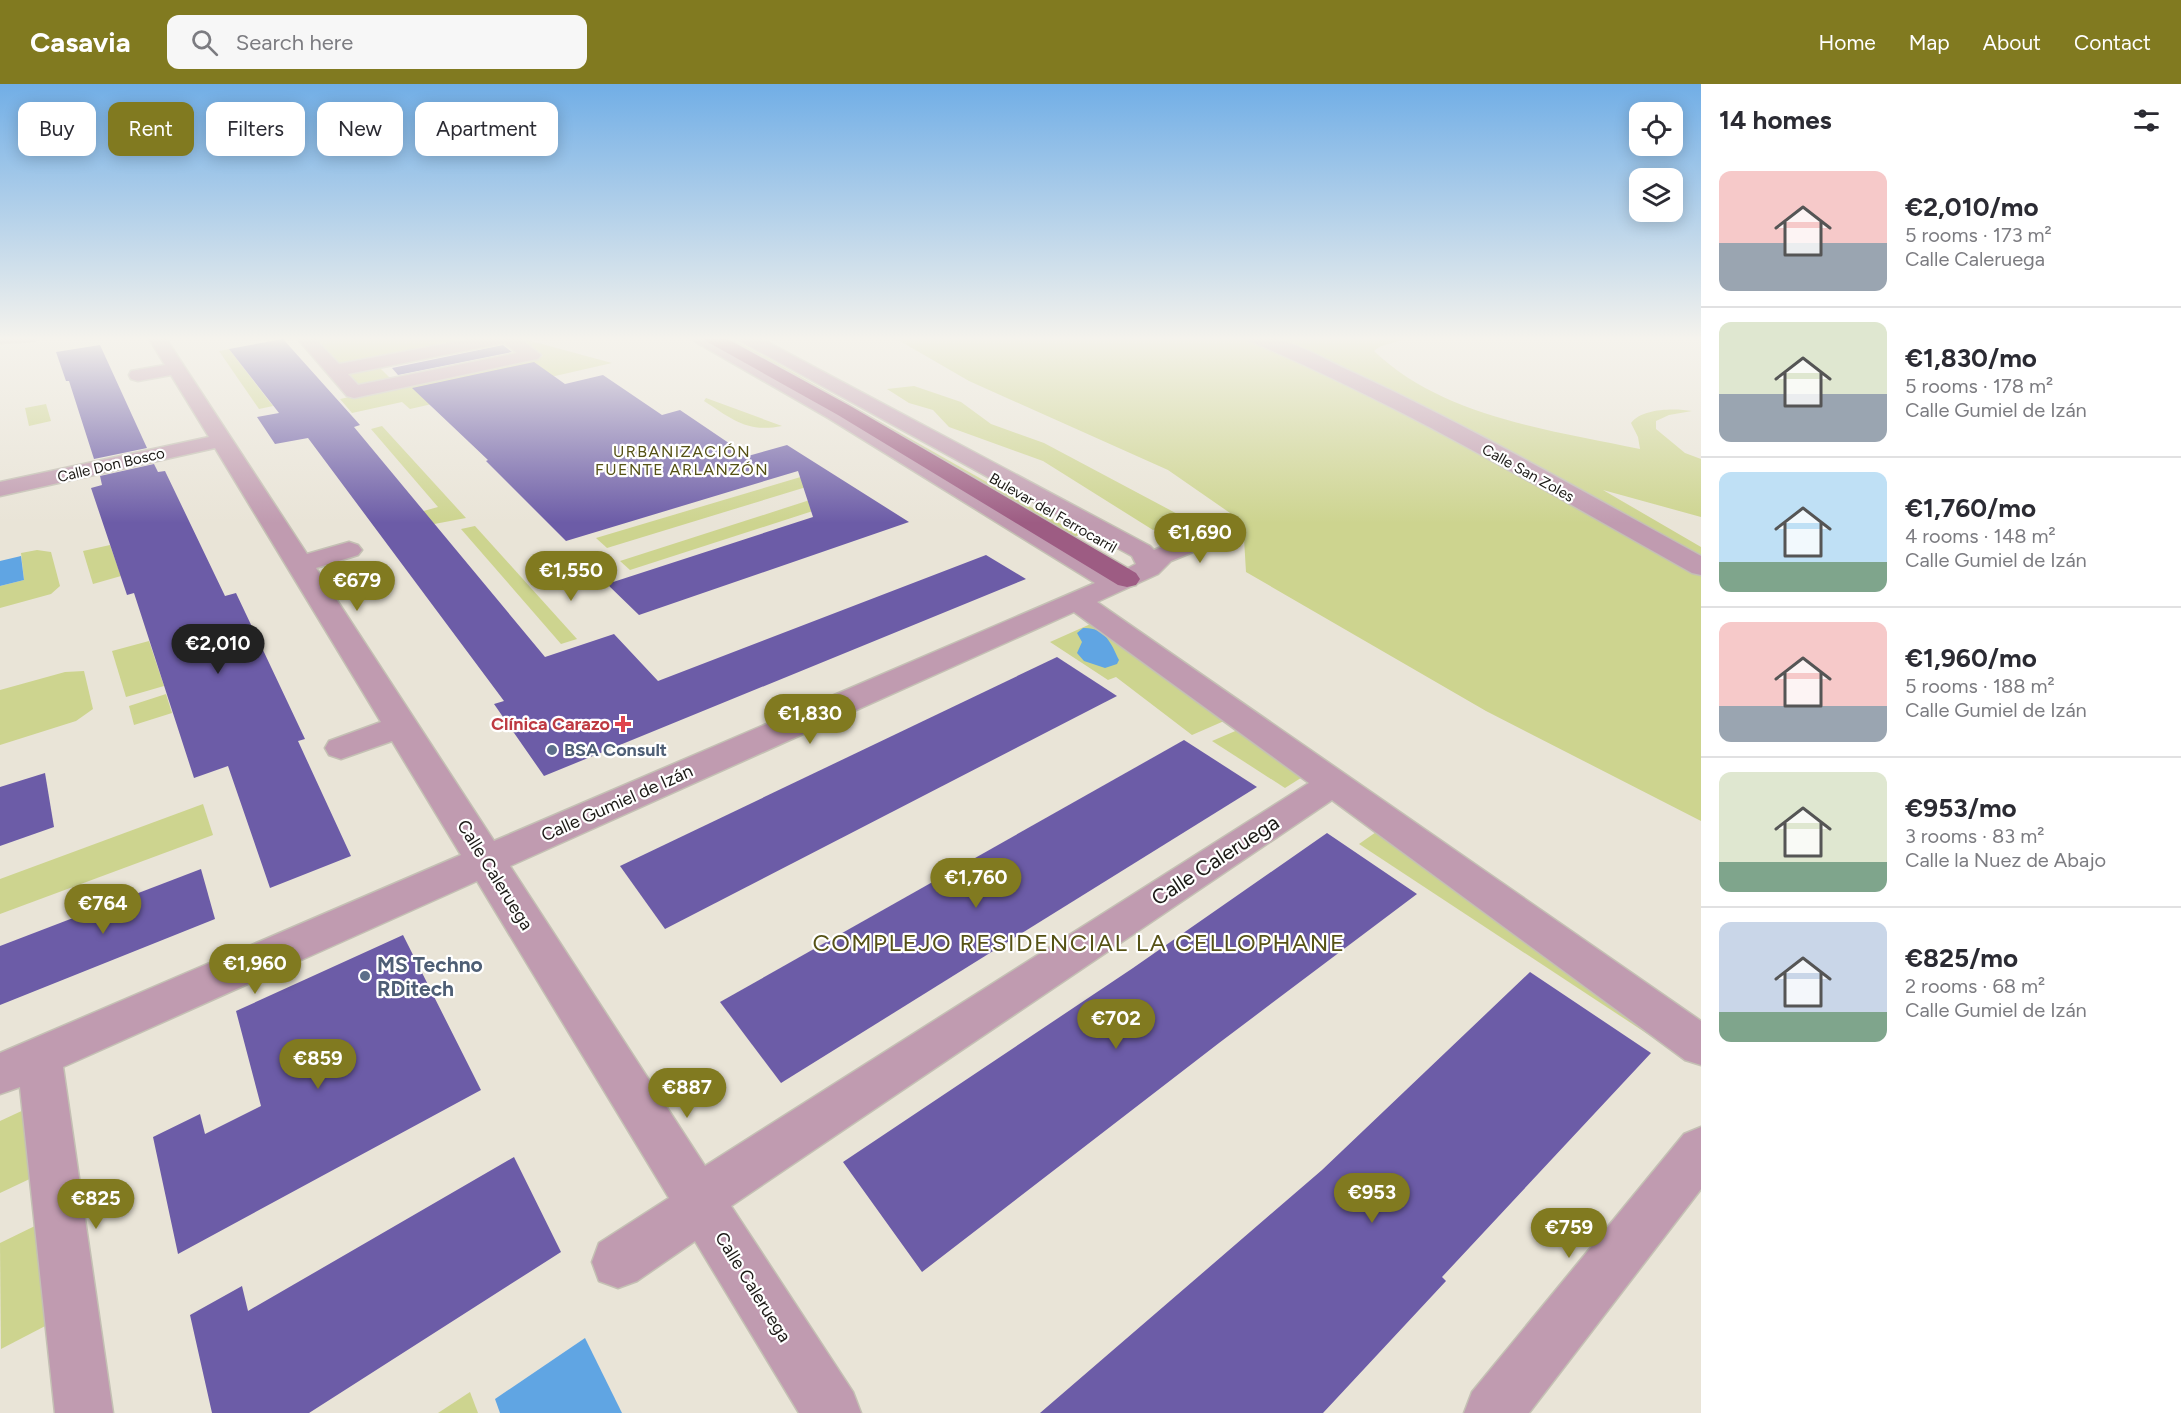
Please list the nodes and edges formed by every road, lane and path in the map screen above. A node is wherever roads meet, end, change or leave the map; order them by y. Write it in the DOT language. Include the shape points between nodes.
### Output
graph roads {
  1 [pos="196,399"];
  2 [pos="809,399"];
  3 [pos="823,399"];
  4 [pos="850,399"];
  5 [pos="862,399"];
  6 [pos="1391,399"];
  7 [pos="222,440"];
  8 [pos="0,489"];
  9 [pos="1230,528"];
  10 [pos="350,550"];
  11 [pos="300,564"];
  12 [pos="1701,567"];
  13 [pos="1130,577"];
  14 [pos="1075,601"];
  15 [pos="402,726"];
  16 [pos="341,748"];
  17 [pos="1333,783"];
  18 [pos="485,860"];
  19 [pos="1701,1046"];
  20 [pos="20,1065"];
  21 [pos="1701,1150"];
  22 [pos="700,1202"];
  23 [pos="618,1262"];
  24 [pos="828,1411"];
  25 [pos="84,1413"];
  26 [pos="1493,1413"];
  1 -- 7 [label="street, Calle Caleruega"];
  2 -- 13 [label="street, Bulevar del Ferrocarril"];
  3 -- 13 [label="main road, Bulevar del Ferrocarril"];
  4 -- 13 [label="main road, Bulevar del Ferrocarril"];
  5 -- 13 [label="street, Bulevar del Ferrocarril" via="1141,551 1149,562"];
  6 -- 12 [label="street, Calle San Zoles"];
  7 -- 8 [label="street, Calle Don Bosco" via="49,485"];
  7 -- 11 [label="street, Calle Caleruega"];
  9 -- 13 [label="street, Calle Gumiel de Izán" via="1162,556"];
  10 -- 11 [label="street"];
  11 -- 15 [label="street, Calle Caleruega"];
  13 -- 14 [label="street, Calle Gumiel de Izán"];
  14 -- 17 [label="street"];
  14 -- 18 [label="street, Calle Gumiel de Izán"];
  15 -- 16 [label="street"];
  15 -- 18 [label="street, Calle Caleruega"];
  17 -- 19 [label="street"];
  17 -- 22 [label="street, Calle Caleruega"];
  18 -- 20 [label="street, Calle Gumiel de Izán"];
  18 -- 22 [label="street, Calle Caleruega"];
  20 -- 25 [label="street"];
  21 -- 26 [label="street"];
  22 -- 23 [label="street, Calle Caleruega"];
  22 -- 24 [label="street, Calle Caleruega"];
}
